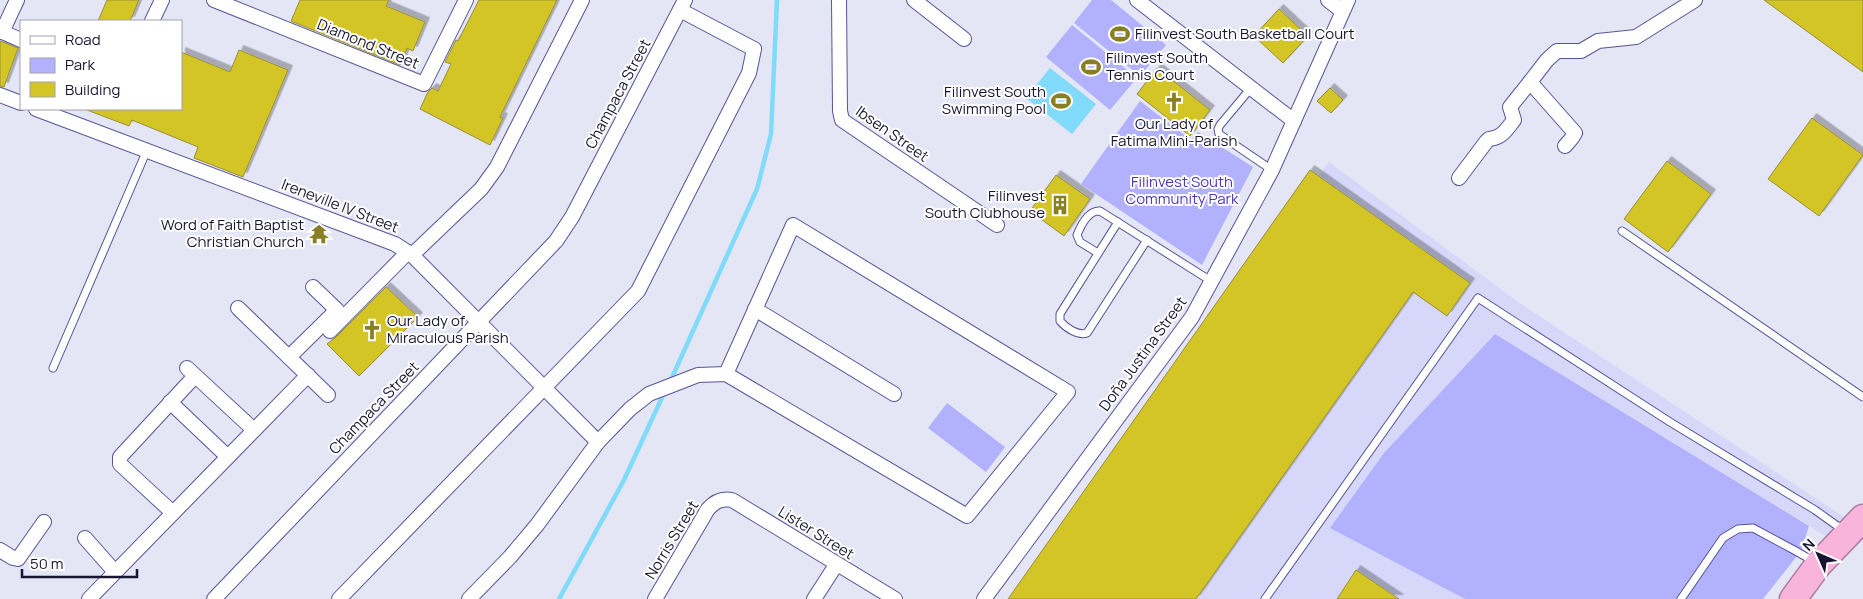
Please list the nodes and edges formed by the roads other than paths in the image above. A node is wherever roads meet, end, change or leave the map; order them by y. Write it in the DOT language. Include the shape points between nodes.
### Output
graph roads {
  1 [pos="17,0"];
  2 [pos="162,0"];
  3 [pos="214,0"];
  4 [pos="582,0"];
  5 [pos="839,0"];
  6 [pos="914,0"];
  7 [pos="1137,0"];
  8 [pos="1328,0"];
  9 [pos="1695,0"];
  10 [pos="463,1"];
  11 [pos="683,5"];
  12 [pos="1345,5"];
  13 [pos="152,20"];
  14 [pos="1,32"];
  15 [pos="964,39"];
  16 [pos="20,40"];
  17 [pos="1530,82"];
  18 [pos="1252,88"];
  19 [pos="0,95"];
  20 [pos="20,103"];
  21 [pos="39,110"];
  22 [pos="1294,121"];
  23 [pos="1565,146"];
  24 [pos="147,150"];
  25 [pos="1272,170"];
  26 [pos="1459,178"];
  27 [pos="1118,222"];
  28 [pos="997,225"];
  29 [pos="1622,232"];
  30 [pos="1146,240"];
  31 [pos="410,253"];
  32 [pos="1098,254"];
  33 [pos="1211,281"];
  34 [pos="314,287"];
  35 [pos="238,308"];
  36 [pos="755,309"];
  37 [pos="478,322"];
  38 [pos="330,331"];
  39 [pos="289,357"];
  40 [pos="53,368"];
  41 [pos="726,374"];
  42 [pos="308,375"];
  43 [pos="544,388"];
  44 [pos="328,394"];
  45 [pos="894,394"];
  46 [pos="1863,397"];
  47 [pos="170,402"];
  48 [pos="254,430"];
  49 [pos="598,442"];
  50 [pos="228,457"];
  51 [pos="719,500"];
  52 [pos="173,513"];
  53 [pos="44,522"];
  54 [pos="1856,526"];
  55 [pos="85,538"];
  56 [pos="0,550"];
  57 [pos="836,565"];
  58 [pos="1818,565"];
  59 [pos="115,572"];
  60 [pos="89,599"];
  61 [pos="214,599"];
  62 [pos="340,599"];
  63 [pos="469,599"];
  64 [pos="655,599"];
  65 [pos="814,599"];
  66 [pos="895,599"];
  67 [pos="984,599"];
  68 [pos="1265,599"];
  69 [pos="1681,599"];
  70 [pos="1793,599"];
  1 -- 14 [label="street"];
  2 -- 13 [label="street"];
  3 -- 10 [label="street, Diamond Street" via="424,84"];
  4 -- 31 [label="street" via="497,166 481,189"];
  5 -- 28 [label="street, Ibsen Street" via="842,120"];
  6 -- 15 [label="street"];
  7 -- 18 [label="street"];
  8 -- 12 [label="street"];
  9 -- 17 [label="street" via="1636,37 1598,41 1581,51 1557,51"];
  11 -- 37 [label="street, Champaca Street" via="572,217 556,241"];
  11 -- 43 [label="street" via="754,49 749,73 638,291"];
  12 -- 22 [label="street, Doña Justina Street"];
  14 -- 16 [label="street"];
  17 -- 23 [label="street" via="1575,132"];
  17 -- 26 [label="street" via="1510,107 1514,120 1496,139 1489,138"];
  18 -- 22 [label="street"];
  18 -- 25 [label="lane" via="1220,125 1219,134"];
  19 -- 20 [label="street"];
  21 -- 24 [label="street, Ireneville IV Street"];
  22 -- 25 [label="street, Doña Justina Street"];
  24 -- 31 [label="street, Ireneville IV Street" via="395,244"];
  24 -- 40 [label="lane"];
  25 -- 33 [label="street, Doña Justina Street"];
  27 -- 30 [label="lane"];
  27 -- 32 [label="lane"];
  27 -- 32 [label="lane" via="1100,211 1089,214 1078,239"];
  29 -- 46 [label="lane"];
  30 -- 32 [label="lane" via="1090,330 1080,334 1062,324 1059,317"];
  30 -- 33 [label="lane"];
  31 -- 37 [label="street, Ireneville IV Street"];
  31 -- 38 [label="street"];
  33 -- 67 [label="street, Doña Justina Street" via="1192,317"];
  34 -- 39 [label="street" via="336,310"];
  35 -- 39 [label="street"];
  36 -- 41 [label="street"];
  36 -- 41 [label="street" via="793,225 1068,392 967,516"];
  36 -- 45 [label="street"];
  37 -- 43 [label="street, Ireneville IV Street"];
  37 -- 61 [label="street, Champaca Street"];
  39 -- 42 [label="street"];
  41 -- 49 [label="street" via="698,374 649,394"];
  42 -- 44 [label="street"];
  42 -- 48 [label="street"];
  43 -- 49 [label="street, Ireneville IV Street"];
  43 -- 62 [label="street"];
  47 -- 48 [label="street" via="191,372"];
  47 -- 50 [label="street"];
  47 -- 52 [label="street" via="123,453 120,464"];
  48 -- 50 [label="street"];
  49 -- 63 [label="street" via="537,525"];
  50 -- 52 [label="street"];
  51 -- 57 [label="street, Lister Street" via="732,500"];
  51 -- 64 [label="street, Norris Street" via="708,509"];
  52 -- 59 [label="street"];
  53 -- 56 [label="street" via="18,559"];
  54 -- 58 [label="highway"];
  54 -- 68 [label="lane" via="1807,506 1478,298"];
  55 -- 59 [label="street"];
  57 -- 65 [label="street"];
  57 -- 66 [label="street, Lister Street"];
  58 -- 69 [label="lane" via="1752,528 1738,529 1724,538"];
  58 -- 70 [label="highway"];
  59 -- 60 [label="street"];
}
